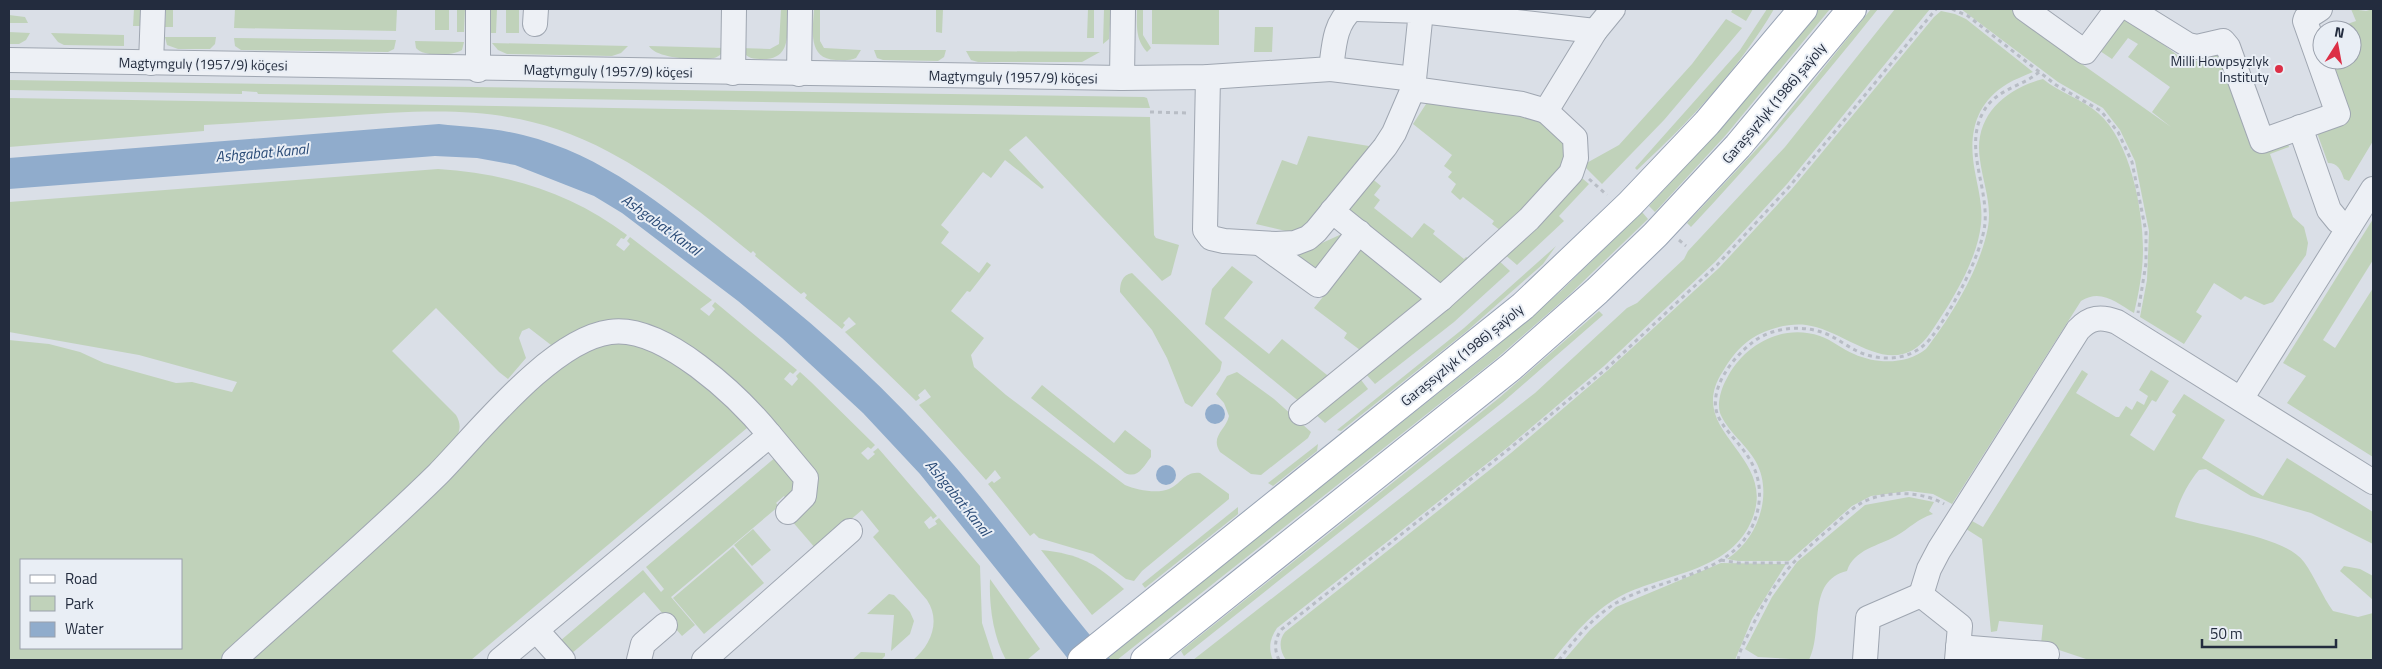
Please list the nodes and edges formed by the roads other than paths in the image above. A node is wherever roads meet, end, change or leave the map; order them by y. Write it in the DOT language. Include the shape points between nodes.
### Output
graph roads {
  1 [pos="152,9"];
  2 [pos="478,9"];
  3 [pos="734,9"];
  4 [pos="800,9"];
  5 [pos="1123,9"];
  6 [pos="1352,9"];
  7 [pos="1356,9"];
  8 [pos="1613,9"];
  9 [pos="1803,9"];
  10 [pos="1852,9"];
  11 [pos="2025,9"];
  12 [pos="2117,9"];
  13 [pos="2130,9"];
  14 [pos="2320,9"];
  15 [pos="1421,11"];
  16 [pos="1595,31"];
  17 [pos="9,60"];
  18 [pos="151,63"];
  19 [pos="1331,69"];
  20 [pos="478,70"];
  21 [pos="733,73"];
  22 [pos="799,74"];
  23 [pos="1208,77"];
  24 [pos="1122,78"];
  25 [pos="1413,84"];
  26 [pos="1546,111"];
  27 [pos="2300,127"];
  28 [pos="2373,189"];
  29 [pos="1332,211"];
  30 [pos="2349,227"];
  31 [pos="1359,232"];
  32 [pos="1261,244"];
  33 [pos="1441,299"];
  34 [pos="2241,399"];
  35 [pos="1301,413"];
  36 [pos="770,435"];
  37 [pos="2373,482"];
  38 [pos="788,512"];
  39 [pos="850,531"];
  40 [pos="1921,595"];
  41 [pos="665,625"];
  42 [pos="536,630"];
  43 [pos="1958,654"];
  44 [pos="2047,654"];
  45 [pos="234,660"];
  46 [pos="500,660"];
  47 [pos="563,660"];
  48 [pos="639,660"];
  49 [pos="704,660"];
  50 [pos="1082,660"];
  51 [pos="1145,660"];
  52 [pos="1864,660"];
  1 -- 18 [label="street"];
  2 -- 20 [label="street"];
  3 -- 21 [label="street"];
  4 -- 22 [label="street"];
  5 -- 24 [label="street"];
  6 -- 19 [label="street" via="1337,26"];
  7 -- 15 [label="street"];
  8 -- 16 [label="street"];
  9 -- 50 [label="main road, Garaşsyzlyk (1986) şaýoly" via="1707,123 1630,204 1524,306"];
  10 -- 51 [label="main road, Garaşsyzlyk (1986) şaýoly" via="1738,146 1655,235 1597,291 1511,367"];
  11 -- 12 [label="street" via="2085,52"];
  13 -- 27 [label="street" via="2188,45 2197,47 2223,41 2262,141"];
  14 -- 27 [label="street" via="2305,21 2338,114"];
  15 -- 16 [label="street"];
  15 -- 25 [label="street"];
  16 -- 26 [label="street"];
  17 -- 18 [label="street, Magtymguly (1957/9) köçesi"];
  18 -- 20 [label="street, Magtymguly (1957/9) köçesi"];
  19 -- 23 [label="street, Magtymguly (1957/9) köçesi"];
  19 -- 25 [label="street, Magtymguly (1957/9) köçesi"];
  20 -- 21 [label="street, Magtymguly (1957/9) köçesi"];
  21 -- 22 [label="street, Magtymguly (1957/9) köçesi"];
  22 -- 24 [label="street, Magtymguly (1957/9) köçesi"];
  23 -- 24 [label="street, Magtymguly (1957/9) köçesi"];
  23 -- 32 [label="street" via="1205,230 1211,238"];
  25 -- 26 [label="street, Magtymguly (1957/9) köçesi"];
  25 -- 29 [label="street" via="1386,148"];
  26 -- 33 [label="street" via="1575,138 1576,158 1570,174 1529,219"];
  27 -- 30 [label="street" via="2329,210 2338,222"];
  28 -- 30 [label="street"];
  29 -- 31 [label="street"];
  29 -- 32 [label="street" via="1308,238 1295,243"];
  30 -- 34 [label="street"];
  31 -- 32 [label="street" via="1318,286"];
  31 -- 33 [label="street"];
  33 -- 35 [label="street"];
  34 -- 37 [label="street"];
  34 -- 40 [label="street" via="2128,328 2106,318 2085,322 1961,515 1929,569"];
  36 -- 38 [label="street" via="806,478 804,496"];
  36 -- 42 [label="street"];
  36 -- 45 [label="street" via="732,393 654,338 632,332 611,332 592,337 572,347 536,374 488,418 438,473"];
  39 -- 49 [label="street"];
  40 -- 43 [label="street" via="1960,626"];
  40 -- 52 [label="street" via="1868,618"];
  41 -- 48 [label="street" via="643,644"];
  42 -- 46 [label="street"];
  42 -- 47 [label="street"];
  43 -- 44 [label="street"];
}
